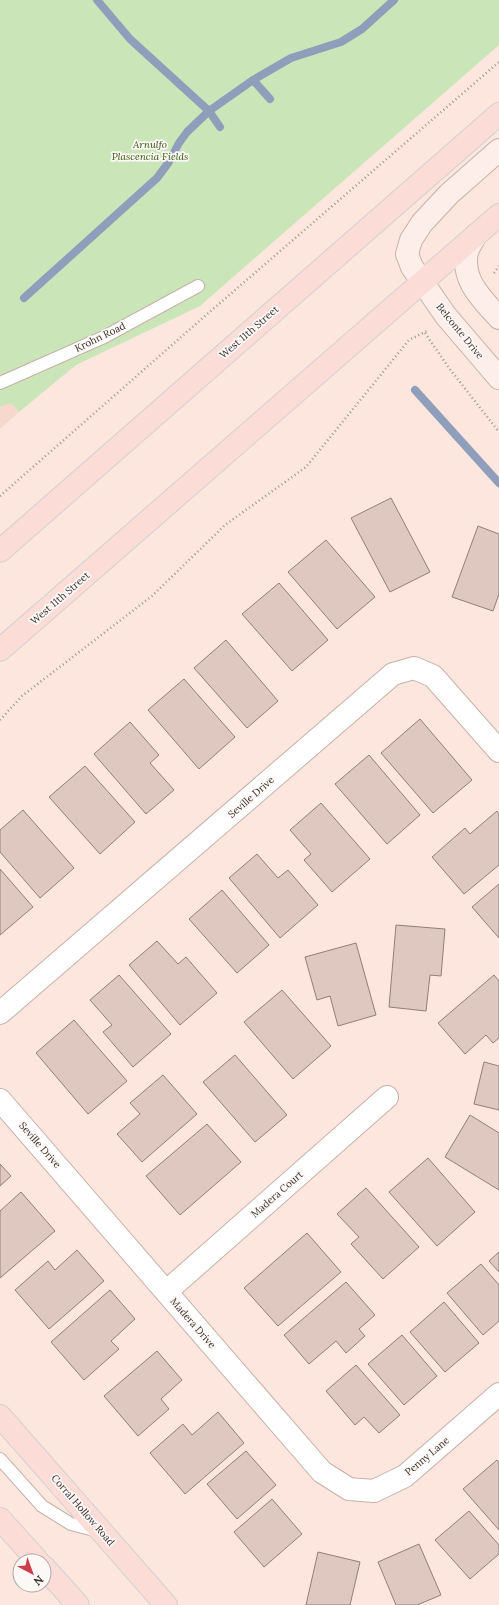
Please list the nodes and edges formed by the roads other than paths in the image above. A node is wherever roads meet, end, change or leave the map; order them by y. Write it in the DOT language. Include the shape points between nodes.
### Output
graph roads {
  1 [pos="499,114"];
  2 [pos="499,150"];
  3 [pos="499,215"];
  4 [pos="476,235"];
  5 [pos="423,281"];
  6 [pos="198,286"];
  7 [pos="499,318"];
  8 [pos="499,378"];
  9 [pos="0,383"];
  10 [pos="0,551"];
  11 [pos="0,650"];
  12 [pos="499,751"];
  13 [pos="0,1013"];
  14 [pos="387,1096"];
  15 [pos="0,1100"];
  16 [pos="79,1191"];
  17 [pos="167,1291"];
  18 [pos="499,1394"];
  19 [pos="0,1416"];
  20 [pos="307,1455"];
  21 [pos="0,1459"];
  22 [pos="0,1519"];
  23 [pos="103,1533"];
  24 [pos="31,1553"];
  25 [pos="52,1576"];
  26 [pos="78,1605"];
  27 [pos="166,1605"];
  1 -- 10 [label="main road, West 11th Street"];
  2 -- 5 [label="main road, Belconte Drive" via="449,194 422,223 411,240 407,254 412,267"];
  3 -- 4 [label="main road, West 11th Street"];
  4 -- 5 [label="main road, West 11th Street"];
  4 -- 7 [label="main road" via="467,251 468,278"];
  5 -- 8 [label="main road, Belconte Drive" via="446,316"];
  5 -- 11 [label="main road, West 11th Street"];
  6 -- 9 [label="lane, Krohn Road" via="104,337"];
  12 -- 13 [label="street, Seville Drive" via="433,676 414,668 393,674"];
  14 -- 17 [label="street, Madera Court"];
  15 -- 16 [label="street, Seville Drive"];
  16 -- 17 [label="street, Madera Drive"];
  17 -- 20 [label="street, Madera Drive"];
  18 -- 20 [label="street, Penny Lane" via="405,1476 374,1491 350,1489 322,1472"];
  19 -- 23 [label="main road, Corral Hollow Road"];
  21 -- 23 [label="lane" via="42,1506 71,1524"];
  22 -- 24 [label="main road"];
  23 -- 27 [label="main road, Corral Hollow Road"];
  25 -- 26 [label="main road"];
}
